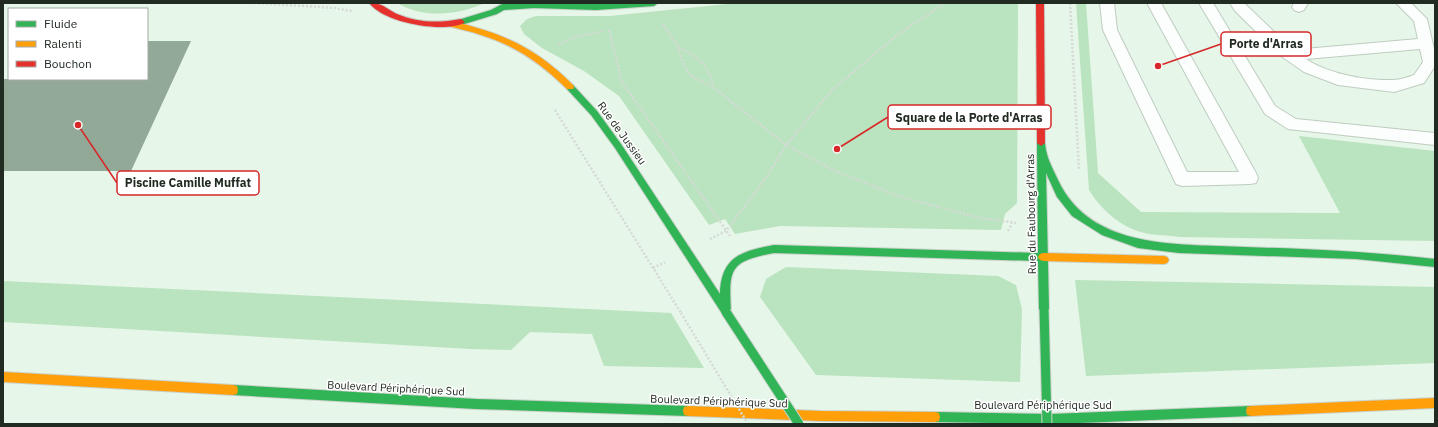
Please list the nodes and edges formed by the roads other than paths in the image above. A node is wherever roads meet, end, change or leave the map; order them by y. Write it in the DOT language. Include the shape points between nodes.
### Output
graph roads {
  1 [pos="654,3"];
  2 [pos="1032,3"];
  3 [pos="1040,3"];
  4 [pos="1107,3"];
  5 [pos="1154,3"];
  6 [pos="1206,3"];
  7 [pos="1237,3"];
  8 [pos="1403,3"];
  9 [pos="361,4"];
  10 [pos="506,5"];
  11 [pos="376,6"];
  12 [pos="1420,19"];
  13 [pos="1039,23"];
  14 [pos="451,24"];
  15 [pos="1435,29"];
  16 [pos="1426,43"];
  17 [pos="1291,55"];
  18 [pos="1435,139"];
  19 [pos="1042,155"];
  20 [pos="1043,257"];
  21 [pos="1176,260"];
  22 [pos="1333,264"];
  23 [pos="1435,264"];
  24 [pos="726,312"];
  25 [pos="3,377"];
  26 [pos="1435,403"];
  27 [pos="799,424"];
  28 [pos="1047,424"];
  1 -- 10 [label="main road" via="596,7"];
  2 -- 13 [label="main road"];
  3 -- 13 [label="main road, Rue du Faubourg d'Arras"];
  4 -- 5 [label="lane" via="1110,30 1182,179 1250,178"];
  6 -- 18 [label="lane" via="1270,110 1293,125"];
  7 -- 17 [label="lane"];
  8 -- 12 [label="lane"];
  9 -- 11 [label="main road"];
  10 -- 14 [label="main road" via="478,18"];
  11 -- 14 [label="main road" via="393,17 410,22 430,25"];
  12 -- 15 [label="lane"];
  12 -- 16 [label="lane"];
  13 -- 19 [label="main road, Rue du Faubourg d'Arras"];
  14 -- 24 [label="main road, Rue de Jussieu" via="503,38 535,55 574,92 610,134"];
  16 -- 17 [label="lane"];
  16 -- 17 [label="lane" via="1430,62 1419,79 1394,86 1343,81 1309,68"];
  19 -- 20 [label="main road, Rue du Faubourg d'Arras"];
  19 -- 23 [label="main road" via="1058,189 1075,213 1105,232 1138,244 1179,249 1356,255"];
  20 -- 21 [label="main road"];
  20 -- 24 [label="main road" via="762,250 740,259 725,276 723,286"];
  20 -- 28 [label="main road, Rue du Faubourg d'Arras, bridge"];
  22 -- 23 [label="main road"];
  24 -- 27 [label="main road, bridge"];
  25 -- 26 [label="main road, Boulevard Périphérique Sud" via="476,404 821,416 1051,419"];
}
